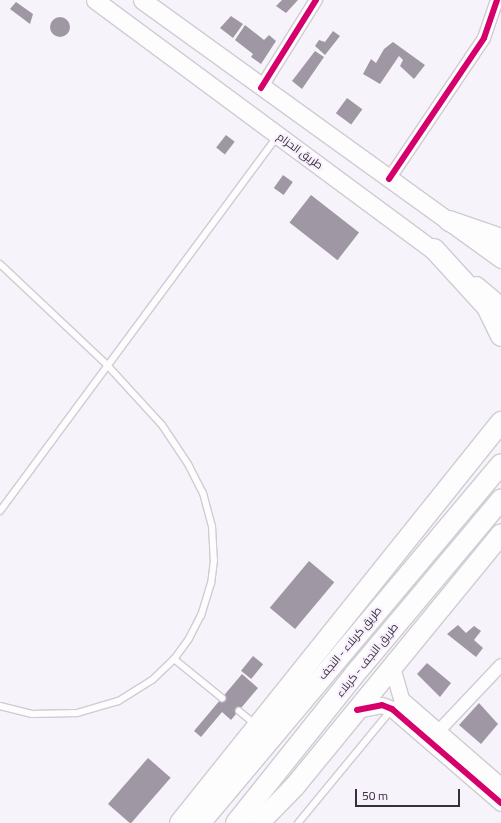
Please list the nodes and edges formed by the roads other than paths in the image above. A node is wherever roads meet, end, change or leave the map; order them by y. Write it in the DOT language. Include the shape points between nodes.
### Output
graph roads {
  1 [pos="95,0"];
  2 [pos="142,0"];
  3 [pos="316,0"];
  4 [pos="497,0"];
  5 [pos="261,88"];
  6 [pos="278,134"];
  7 [pos="389,179"];
  8 [pos="450,221"];
  9 [pos="501,239"];
  10 [pos="434,249"];
  11 [pos="501,258"];
  12 [pos="0,264"];
  13 [pos="501,306"];
  14 [pos="501,336"];
  15 [pos="107,365"];
  16 [pos="501,410"];
  17 [pos="498,426"];
  18 [pos="501,464"];
  19 [pos="501,500"];
  20 [pos="0,511"];
  21 [pos="501,534"];
  22 [pos="174,659"];
  23 [pos="501,665"];
  24 [pos="392,666"];
  25 [pos="222,698"];
  26 [pos="396,704"];
  27 [pos="0,706"];
  28 [pos="357,710"];
  29 [pos="239,711"];
  30 [pos="258,726"];
  31 [pos="434,737"];
  32 [pos="501,786"];
  33 [pos="501,803"];
  34 [pos="180,823"];
  35 [pos="200,823"];
  36 [pos="236,823"];
  37 [pos="259,823"];
  38 [pos="298,823"];
  1 -- 6 [label="main road, طريق الحزام"];
  2 -- 5 [label="main road"];
  3 -- 5 [label="street"];
  4 -- 7 [label="street" via="484,38"];
  5 -- 7 [label="main road"];
  6 -- 10 [label="main road, طريق الحزام"];
  6 -- 15 [label="lane"];
  7 -- 8 [label="main road"];
  8 -- 9 [label="highway"];
  8 -- 11 [label="main road"];
  10 -- 13 [label="main road, طريق الحزام"];
  10 -- 14 [label="highway" via="487,307"];
  12 -- 15 [label="lane"];
  15 -- 20 [label="lane"];
  15 -- 22 [label="lane" via="162,425 188,464 203,493 212,526 214,560 211,584 201,615"];
  16 -- 17 [label="highway"];
  17 -- 30 [label="highway"];
  18 -- 35 [label="highway, طريق کربلاء - النجف"];
  19 -- 36 [label="highway, طريق النجف - کربلاء" via="354,675"];
  21 -- 24 [label="highway"];
  22 -- 25 [label="lane"];
  22 -- 27 [label="lane" via="152,680 118,701 76,713 32,714"];
  23 -- 31 [label="street"];
  24 -- 26 [label="street"];
  24 -- 28 [label="highway"];
  26 -- 28 [label="street"];
  26 -- 31 [label="street"];
  26 -- 38 [label="lane"];
  28 -- 37 [label="highway" via="294,786"];
  29 -- 30 [label="lane"];
  30 -- 34 [label="highway"];
  31 -- 32 [label="street"];
  31 -- 33 [label="street"];
}
